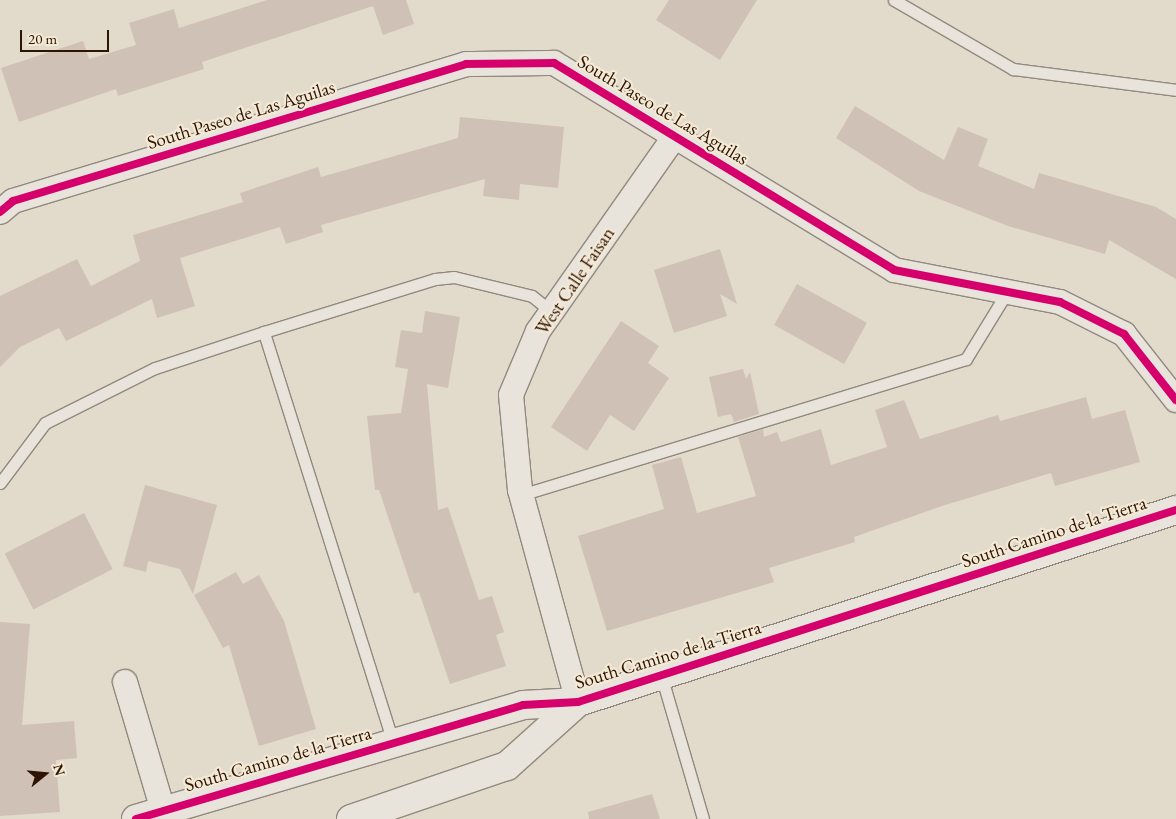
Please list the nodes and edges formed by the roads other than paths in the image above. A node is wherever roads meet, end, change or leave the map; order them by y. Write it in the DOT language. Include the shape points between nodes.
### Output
graph roads {
  1 [pos="894,0"];
  2 [pos="1176,90"];
  3 [pos="675,136"];
  4 [pos="0,212"];
  5 [pos="1006,292"];
  6 [pos="552,312"];
  7 [pos="264,332"];
  8 [pos="1176,400"];
  9 [pos="0,483"];
  10 [pos="521,495"];
  11 [pos="1176,510"];
  12 [pos="660,676"];
  13 [pos="125,682"];
  14 [pos="578,702"];
  15 [pos="393,742"];
  16 [pos="163,810"];
  17 [pos="136,819"];
  18 [pos="351,819"];
  19 [pos="704,819"];
  1 -- 2 [label="lane" via="1014,69"];
  3 -- 4 [label="street, South Paseo de Las Aguilas" via="554,63 466,64 13,201"];
  3 -- 5 [label="street, South Paseo de Las Aguilas" via="894,270"];
  3 -- 6 [label="street, West Calle Faisan"];
  5 -- 8 [label="street, South Paseo de Las Aguilas" via="1060,302 1124,334"];
  5 -- 10 [label="lane" via="966,360"];
  6 -- 7 [label="lane" via="532,296 454,277 435,279"];
  6 -- 10 [label="street, West Calle Faisan" via="538,331 511,395"];
  7 -- 9 [label="lane" via="155,368 45,422"];
  7 -- 15 [label="lane"];
  10 -- 14 [label="street, West Calle Faisan"];
  11 -- 12 [label="street, South Camino de la Tierra"];
  12 -- 14 [label="street, South Camino de la Tierra"];
  12 -- 19 [label="lane"];
  13 -- 16 [label="street, South Camino de la Tierra"];
  14 -- 15 [label="street, South Camino de la Tierra" via="522,705"];
  14 -- 18 [label="street, South Camino de la Tierra" via="507,766"];
  15 -- 16 [label="street, South Camino de la Tierra"];
  16 -- 17 [label="street, South Camino de la Tierra"];
}
